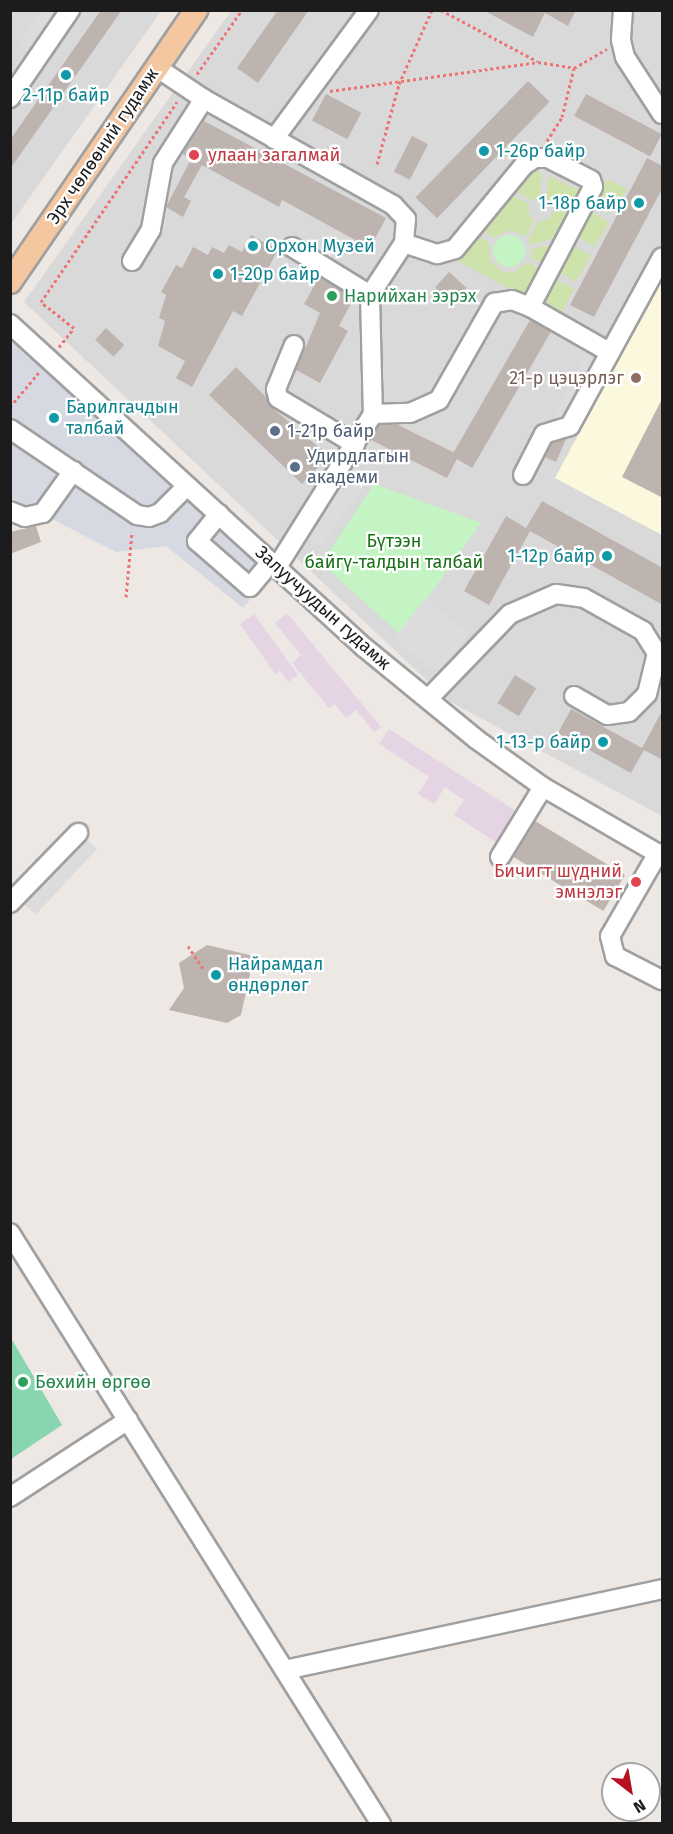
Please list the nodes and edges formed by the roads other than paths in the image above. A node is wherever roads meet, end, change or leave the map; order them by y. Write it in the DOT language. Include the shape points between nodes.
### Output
graph roads {
  1 [pos="70,10"];
  2 [pos="196,10"];
  3 [pos="369,10"];
  4 [pos="624,10"];
  5 [pos="156,67"];
  6 [pos="10,98"];
  7 [pos="204,99"];
  8 [pos="663,114"];
  9 [pos="274,139"];
  10 [pos="404,243"];
  11 [pos="292,247"];
  12 [pos="663,257"];
  13 [pos="132,261"];
  14 [pos="10,282"];
  15 [pos="370,295"];
  16 [pos="530,307"];
  17 [pos="10,324"];
  18 [pos="294,345"];
  19 [pos="609,352"];
  20 [pos="373,414"];
  21 [pos="10,429"];
  22 [pos="355,444"];
  23 [pos="73,471"];
  24 [pos="523,475"];
  25 [pos="187,486"];
  26 [pos="10,511"];
  27 [pos="219,514"];
  28 [pos="274,565"];
  29 [pos="574,696"];
  30 [pos="428,699"];
  31 [pos="543,787"];
  32 [pos="78,833"];
  33 [pos="660,855"];
  34 [pos="500,857"];
  35 [pos="10,903"];
  36 [pos="663,980"];
  37 [pos="10,1233"];
  38 [pos="128,1420"];
  39 [pos="10,1497"];
  40 [pos="663,1589"];
  41 [pos="285,1671"];
  42 [pos="381,1824"];
  1 -- 6 [label="street"];
  2 -- 5 [label="main road, Эрх чөлөөний гудамж"];
  3 -- 9 [label="street"];
  4 -- 8 [label="street" via="621,40 630,70"];
  5 -- 7 [label="street"];
  5 -- 14 [label="main road, Эрх чөлөөний гудамж"];
  7 -- 9 [label="street"];
  7 -- 13 [label="street" via="163,162 152,229"];
  9 -- 10 [label="street" via="401,211 408,228"];
  10 -- 15 [label="street"];
  10 -- 16 [label="street" via="437,254 454,249 524,165 535,158 548,158 591,180 593,187"];
  11 -- 15 [label="street"];
  12 -- 19 [label="street"];
  15 -- 20 [label="street"];
  16 -- 19 [label="street"];
  16 -- 20 [label="street" via="512,300 494,303 439,400 410,413"];
  17 -- 25 [label="street, Залуучуудын гудамж"];
  18 -- 22 [label="street" via="276,389 278,398"];
  19 -- 24 [label="street" via="570,426 544,434"];
  20 -- 22 [label="street"];
  21 -- 23 [label="street"];
  22 -- 28 [label="street"];
  23 -- 25 [label="street" via="137,515 149,517 159,513"];
  23 -- 26 [label="street" via="43,513 25,516"];
  25 -- 27 [label="street, Залуучуудын гудамж"];
  27 -- 28 [label="street, Залуучуудын гудамж"];
  27 -- 28 [label="street" via="197,541 250,587"];
  28 -- 30 [label="street, Залуучуудын гудамж"];
  29 -- 30 [label="street" via="607,715 629,712 647,694 657,653 643,631 584,598 556,594 510,614"];
  30 -- 31 [label="street, Залуучуудын гудамж"];
  31 -- 33 [label="street, Залуучуудын гудамж"];
  31 -- 34 [label="street"];
  32 -- 35 [label="street"];
  33 -- 36 [label="street" via="610,936 615,956"];
  37 -- 38 [label="street"];
  38 -- 39 [label="street"];
  38 -- 41 [label="street"];
  40 -- 41 [label="street"];
  41 -- 42 [label="street"];
}
